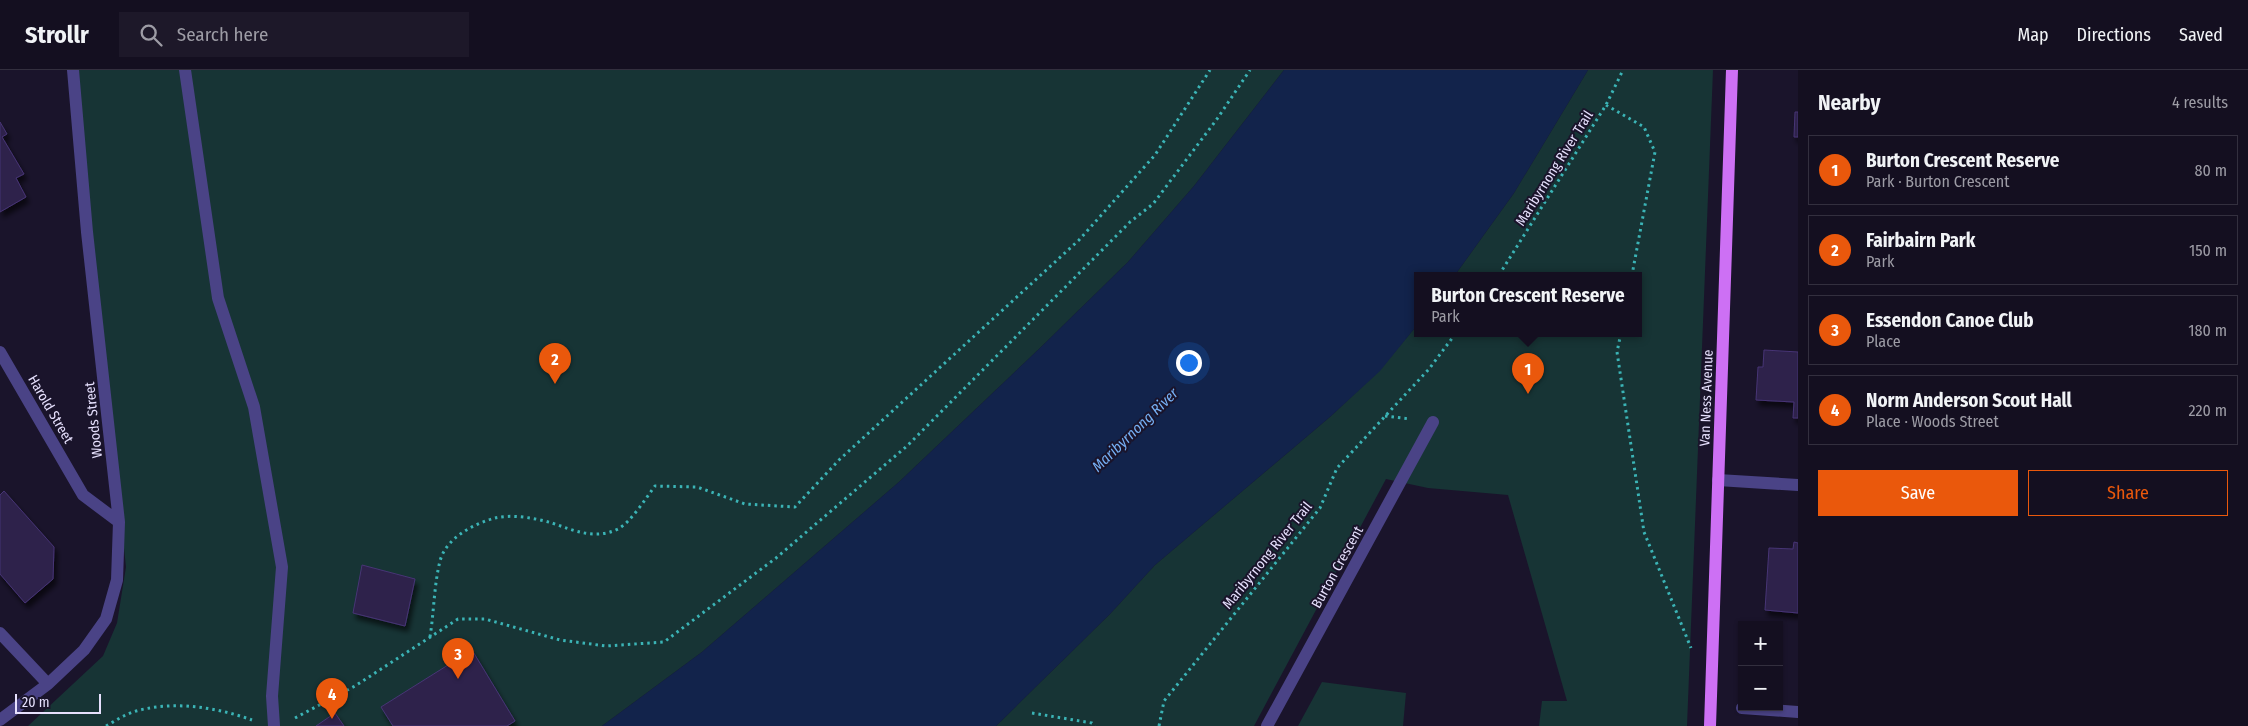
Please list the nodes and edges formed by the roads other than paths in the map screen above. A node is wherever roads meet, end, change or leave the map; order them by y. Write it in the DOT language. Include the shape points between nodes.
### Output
graph roads {
  1 [pos="73,70"];
  2 [pos="185,70"];
  3 [pos="1732,70"];
  4 [pos="0,352"];
  5 [pos="1433,422"];
  6 [pos="1718,480"];
  7 [pos="1798,485"];
  8 [pos="119,522"];
  9 [pos="0,633"];
  10 [pos="48,684"];
  11 [pos="1783,711"];
  12 [pos="1798,712"];
  13 [pos="0,720"];
  14 [pos="274,726"];
  15 [pos="1267,726"];
  16 [pos="1710,726"];
  1 -- 8 [label="street, Woods Street"];
  2 -- 14 [label="street" via="218,298 254,407 282,567 272,696"];
  3 -- 6 [label="main road, Van Ness Avenue"];
  4 -- 8 [label="street, Harold Street" via="83,496"];
  5 -- 15 [label="street, Burton Crescent"];
  6 -- 7 [label="street"];
  6 -- 16 [label="main road, Van Ness Avenue"];
  8 -- 10 [label="street, Woods Street" via="117,580 106,619 84,650"];
  9 -- 10 [label="street"];
  10 -- 13 [label="street, Woods Street"];
  11 -- 12 [label="street"];
}
